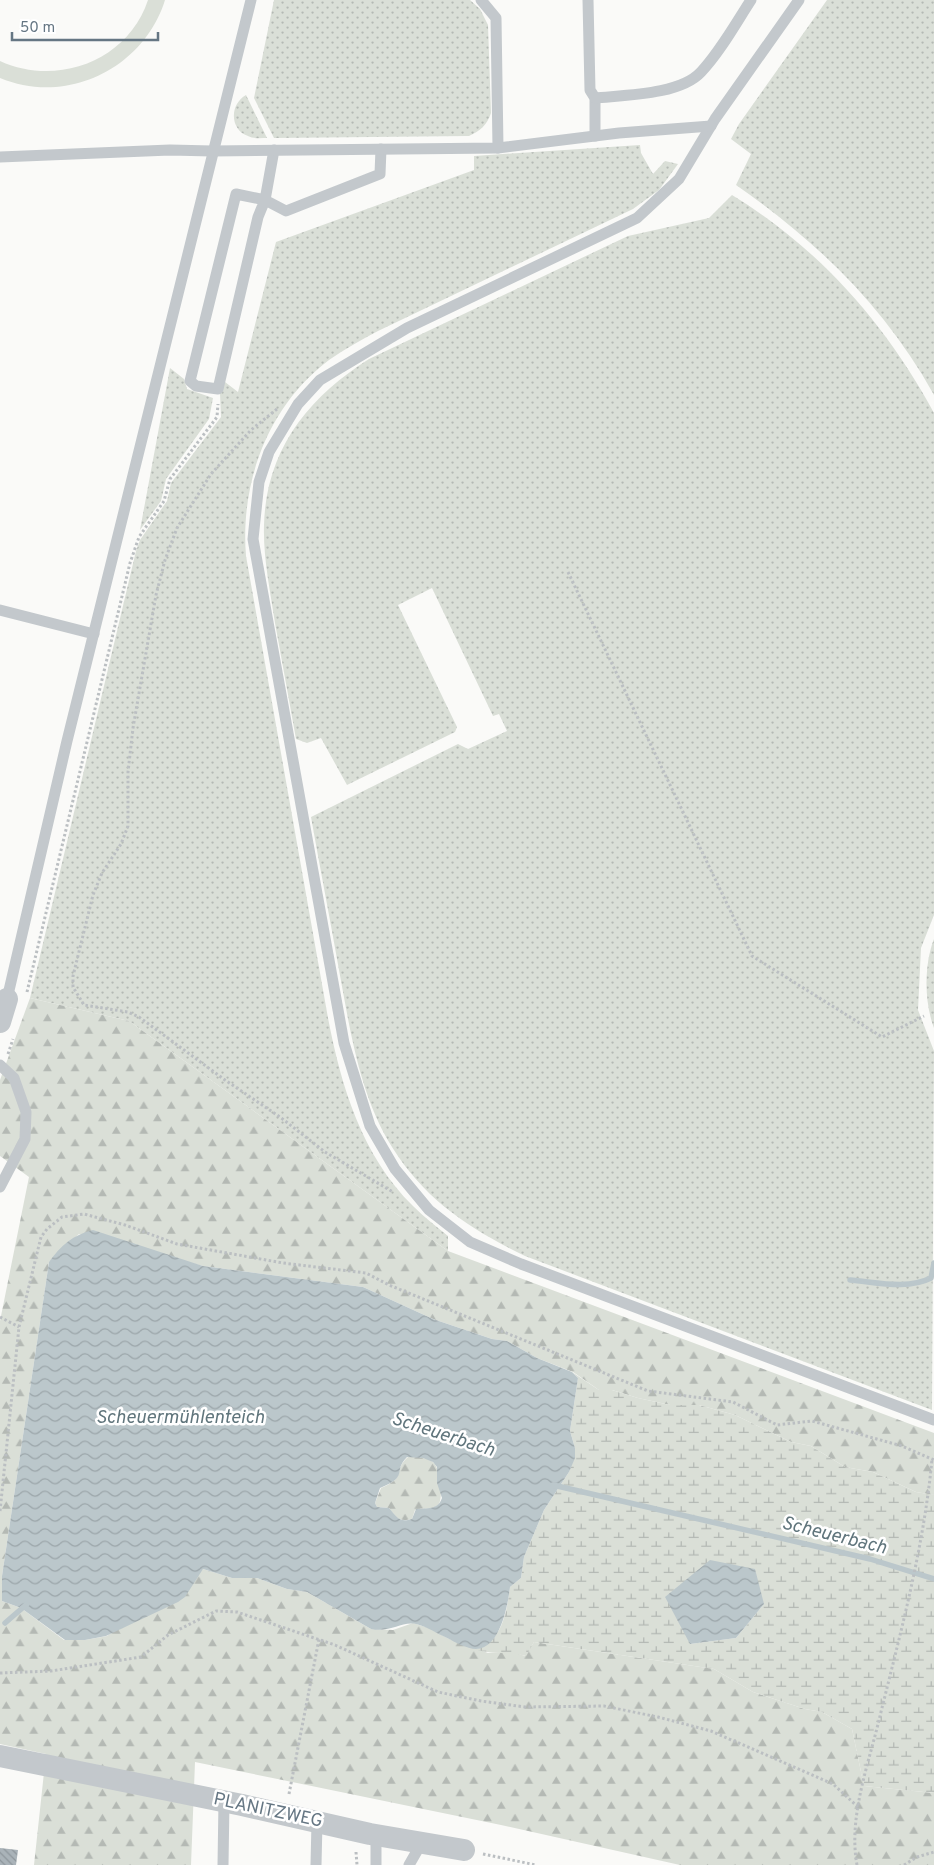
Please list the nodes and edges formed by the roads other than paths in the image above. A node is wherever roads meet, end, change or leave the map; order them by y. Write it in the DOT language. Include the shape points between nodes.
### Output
graph roads {
  1 [pos="251,0"];
  2 [pos="481,0"];
  3 [pos="588,0"];
  4 [pos="752,0"];
  5 [pos="799,0"];
  6 [pos="595,98"];
  7 [pos="711,126"];
  8 [pos="595,136"];
  9 [pos="498,148"];
  10 [pos="381,149"];
  11 [pos="274,150"];
  12 [pos="212,151"];
  13 [pos="0,158"];
  14 [pos="265,200"];
  15 [pos="0,610"];
  16 [pos="94,634"];
  17 [pos="17,997"];
  18 [pos="0,1022"];
  19 [pos="0,1065"];
  20 [pos="0,1187"];
  21 [pos="934,1420"];
  22 [pos="0,1756"];
  23 [pos="224,1801"];
  24 [pos="317,1822"];
  25 [pos="362,1840"];
  26 [pos="412,1841"];
  27 [pos="464,1850"];
  28 [pos="223,1865"];
  29 [pos="316,1865"];
  30 [pos="376,1865"];
  31 [pos="409,1865"];
  1 -- 12 [label="lane"];
  2 -- 9 [label="lane" via="496,18"];
  3 -- 6 [label="lane" via="590,90"];
  4 -- 6 [label="lane" via="700,74 656,92"];
  5 -- 7 [label="lane"];
  6 -- 8 [label="lane"];
  7 -- 8 [label="lane"];
  7 -- 21 [label="lane" via="679,179 637,218 407,328 320,380 294,410 269,452 259,482 253,539 344,1042 370,1126 394,1169 430,1210 470,1242 530,1268"];
  8 -- 9 [label="lane"];
  9 -- 10 [label="lane"];
  10 -- 11 [label="lane"];
  10 -- 14 [label="lane" via="380,174 286,211"];
  11 -- 12 [label="lane"];
  11 -- 14 [label="lane"];
  12 -- 13 [label="lane"];
  12 -- 16 [label="lane"];
  14 -- 14 [label="lane" via="258,217 218,389 196,386 190,381 236,194"];
  15 -- 16 [label="lane"];
  16 -- 17 [label="lane"];
  17 -- 18 [label="street"];
  19 -- 20 [label="lane" via="14,1078 26,1112 25,1139"];
  22 -- 23 [label="street, PLANITZWEG"];
  23 -- 24 [label="street, PLANITZWEG"];
  23 -- 28 [label="lane"];
  24 -- 25 [label="street, PLANITZWEG"];
  24 -- 29 [label="lane"];
  25 -- 26 [label="street, PLANITZWEG"];
  25 -- 30 [label="lane" via="376,1843"];
  26 -- 27 [label="street, PLANITZWEG"];
  26 -- 31 [label="lane" via="417,1851"];
}
